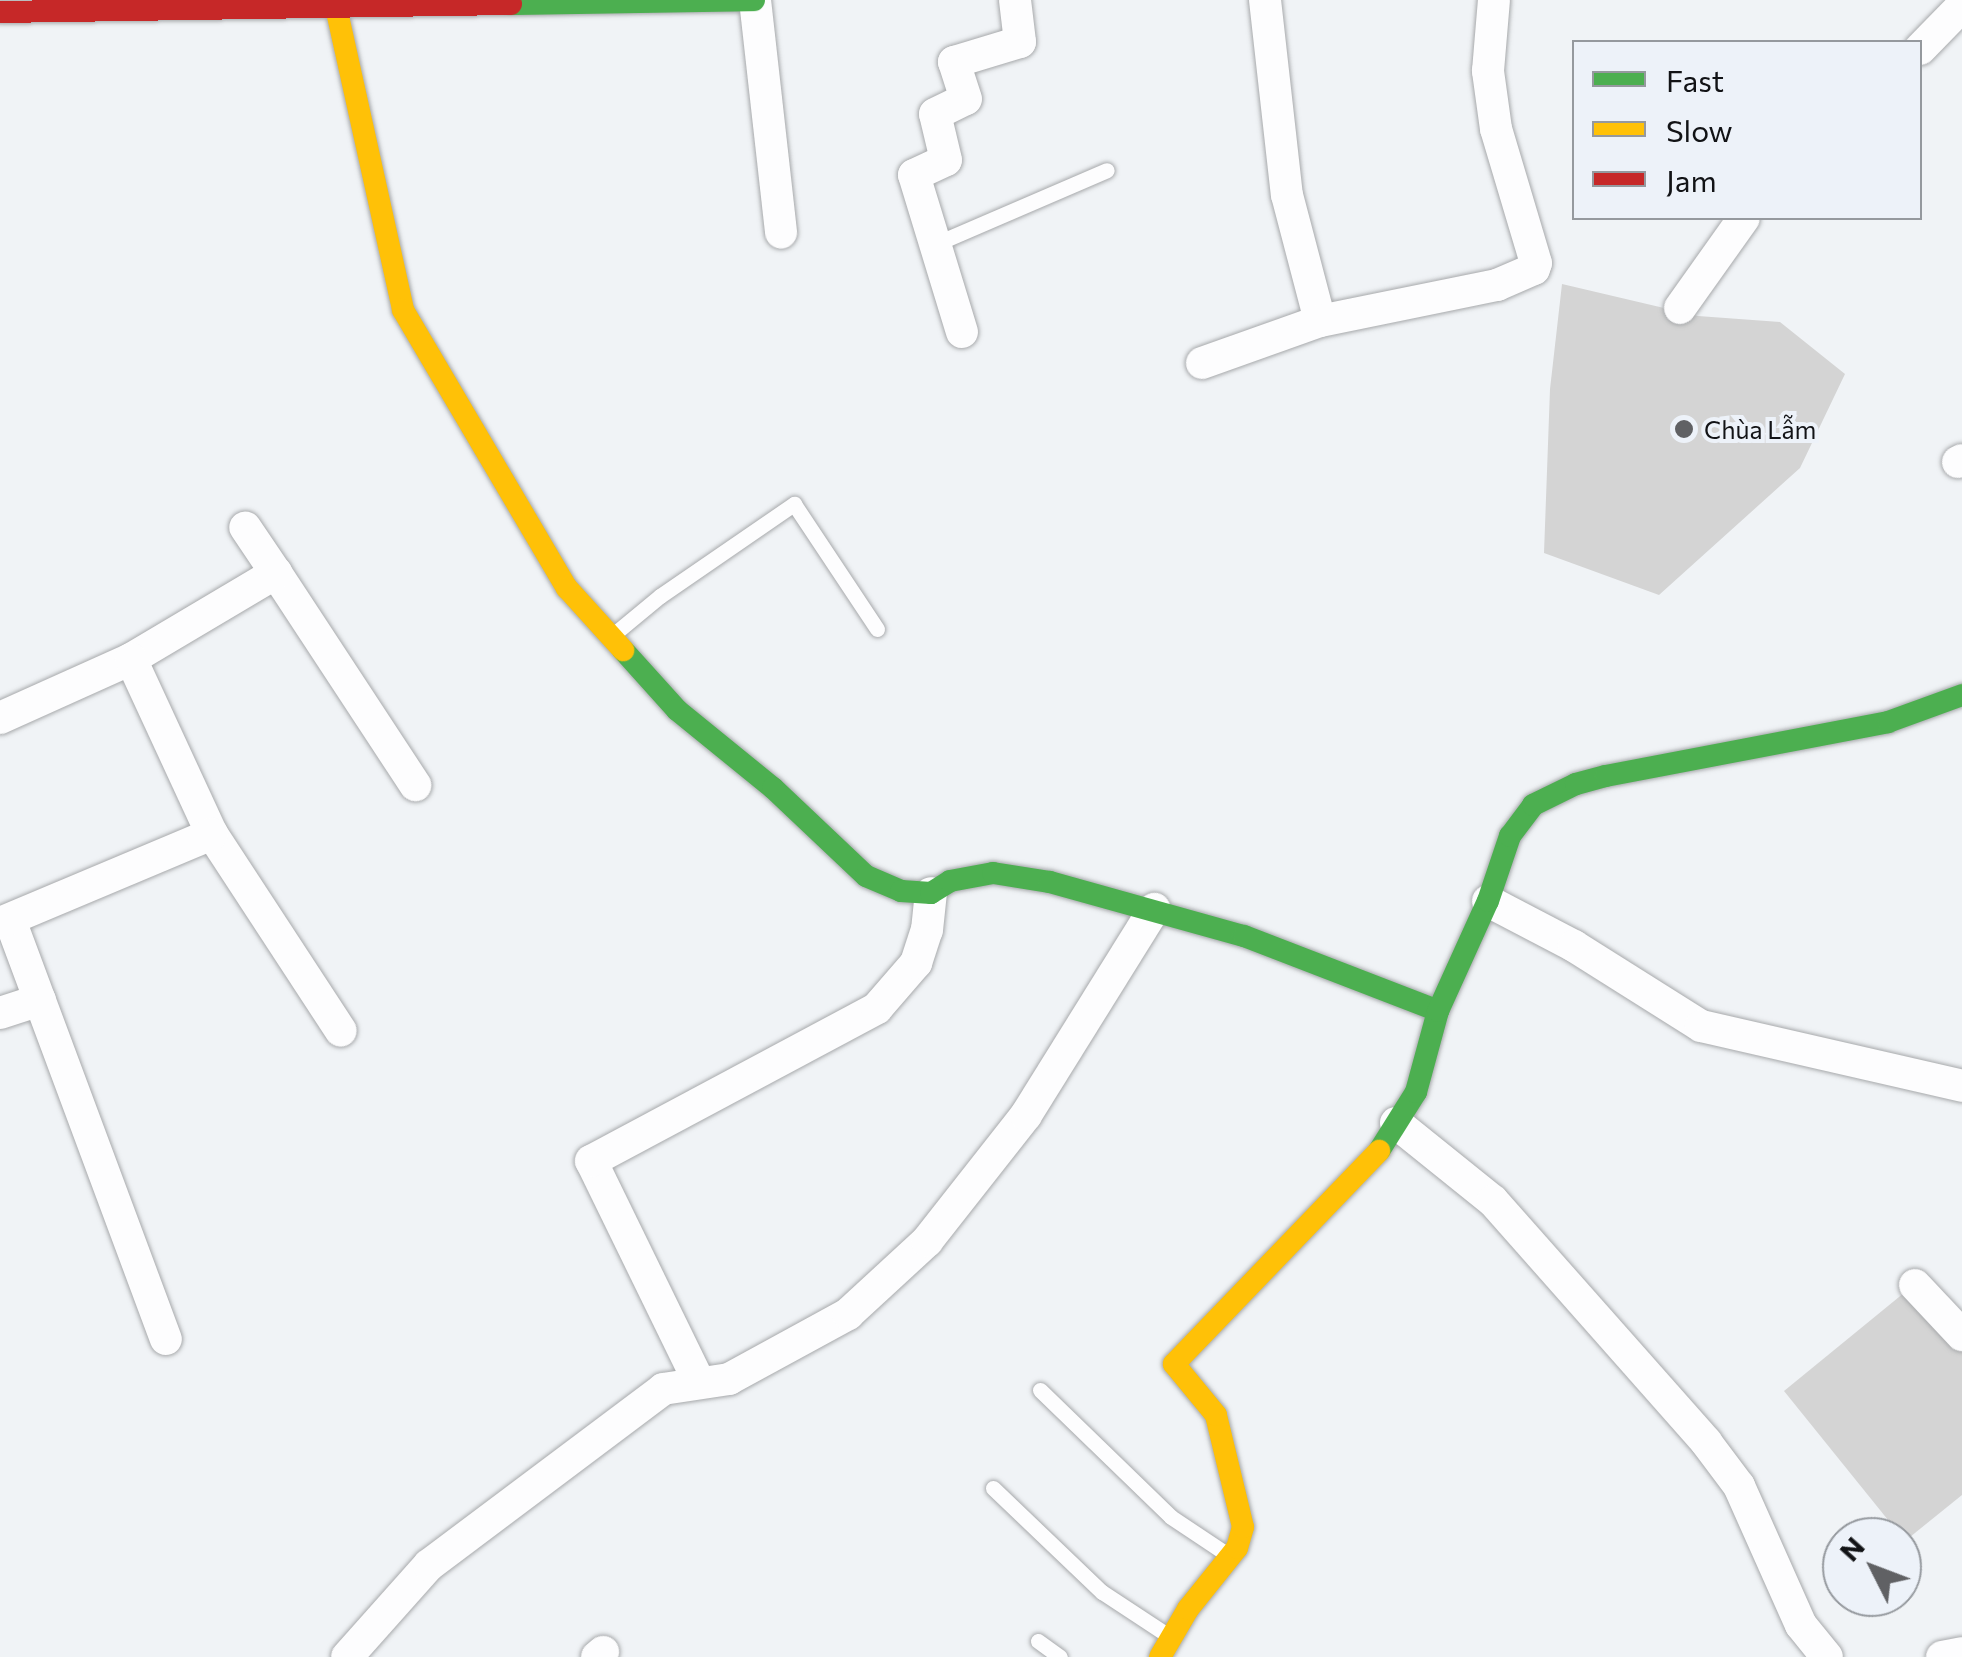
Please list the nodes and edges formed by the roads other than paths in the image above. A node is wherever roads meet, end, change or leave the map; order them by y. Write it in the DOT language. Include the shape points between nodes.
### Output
graph roads {
  1 [pos="754,0"];
  2 [pos="1015,0"];
  3 [pos="1265,0"];
  4 [pos="1494,0"];
  5 [pos="239,4"];
  6 [pos="336,6"];
  7 [pos="1962,6"];
  8 [pos="0,12"];
  9 [pos="1922,48"];
  10 [pos="1107,170"];
  11 [pos="1743,220"];
  12 [pos="781,233"];
  13 [pos="933,244"];
  14 [pos="1680,308"];
  15 [pos="1320,321"];
  16 [pos="962,332"];
  17 [pos="1202,362"];
  18 [pos="244,527"];
  19 [pos="276,574"];
  20 [pos="876,628"];
  21 [pos="610,636"];
  22 [pos="130,660"];
  23 [pos="1962,695"];
  24 [pos="0,718"];
  25 [pos="415,786"];
  26 [pos="212,834"];
  27 [pos="931,893"];
  28 [pos="1488,901"];
  29 [pos="1154,909"];
  30 [pos="5,922"];
  31 [pos="40,1000"];
  32 [pos="1438,1011"];
  33 [pos="0,1013"];
  34 [pos="341,1031"];
  35 [pos="1962,1086"];
  36 [pos="1396,1123"];
  37 [pos="1915,1285"];
  38 [pos="1962,1335"];
  39 [pos="166,1339"];
  40 [pos="699,1382"];
  41 [pos="1040,1390"];
  42 [pos="994,1488"];
  43 [pos="1230,1556"];
  44 [pos="1038,1641"];
  45 [pos="1166,1647"];
  46 [pos="1962,1652"];
  47 [pos="347,1657"];
  48 [pos="1060,1657"];
  49 [pos="1827,1657"];
  50 [pos="1942,1657"];
  1 -- 6 [label="street"];
  1 -- 12 [label="street"];
  2 -- 13 [label="street" via="1020,42 954,62 966,99 936,114 946,160 914,175"];
  3 -- 15 [label="street" via="1287,195"];
  4 -- 15 [label="street" via="1488,71 1496,129 1534,269 1497,285"];
  5 -- 6 [label="street"];
  5 -- 8 [label="street"];
  6 -- 21 [label="street" via="403,310 567,588"];
  7 -- 9 [label="street"];
  10 -- 13 [label="lane"];
  11 -- 14 [label="street"];
  13 -- 16 [label="street"];
  15 -- 17 [label="street"];
  18 -- 19 [label="street"];
  19 -- 22 [label="street"];
  19 -- 25 [label="street"];
  20 -- 21 [label="lane" via="794,504"];
  21 -- 27 [label="street" via="677,710 866,876"];
  22 -- 24 [label="street"];
  22 -- 26 [label="street"];
  23 -- 28 [label="street" via="1888,722 1576,784 1533,806 1510,836"];
  26 -- 30 [label="street"];
  26 -- 34 [label="street"];
  27 -- 29 [label="street" via="950,881 992,872"];
  27 -- 40 [label="street" via="916,963 876,1008 591,1161"];
  28 -- 32 [label="street"];
  28 -- 35 [label="street" via="1700,1026"];
  29 -- 32 [label="street" via="1244,936"];
  29 -- 40 [label="street" via="1026,1115 928,1241 848,1314 729,1379"];
  30 -- 31 [label="street"];
  31 -- 33 [label="street"];
  31 -- 39 [label="street"];
  32 -- 36 [label="street" via="1416,1092"];
  36 -- 43 [label="street" via="1379,1152 1174,1364 1216,1416 1243,1527"];
  36 -- 49 [label="street" via="1494,1201 1706,1442 1739,1486 1801,1625"];
  37 -- 38 [label="street"];
  40 -- 47 [label="street" via="663,1388 429,1565"];
  41 -- 43 [label="lane" via="1171,1516"];
  42 -- 45 [label="lane"];
  43 -- 45 [label="street"];
  44 -- 48 [label="lane"];
  46 -- 50 [label="street"];
}
